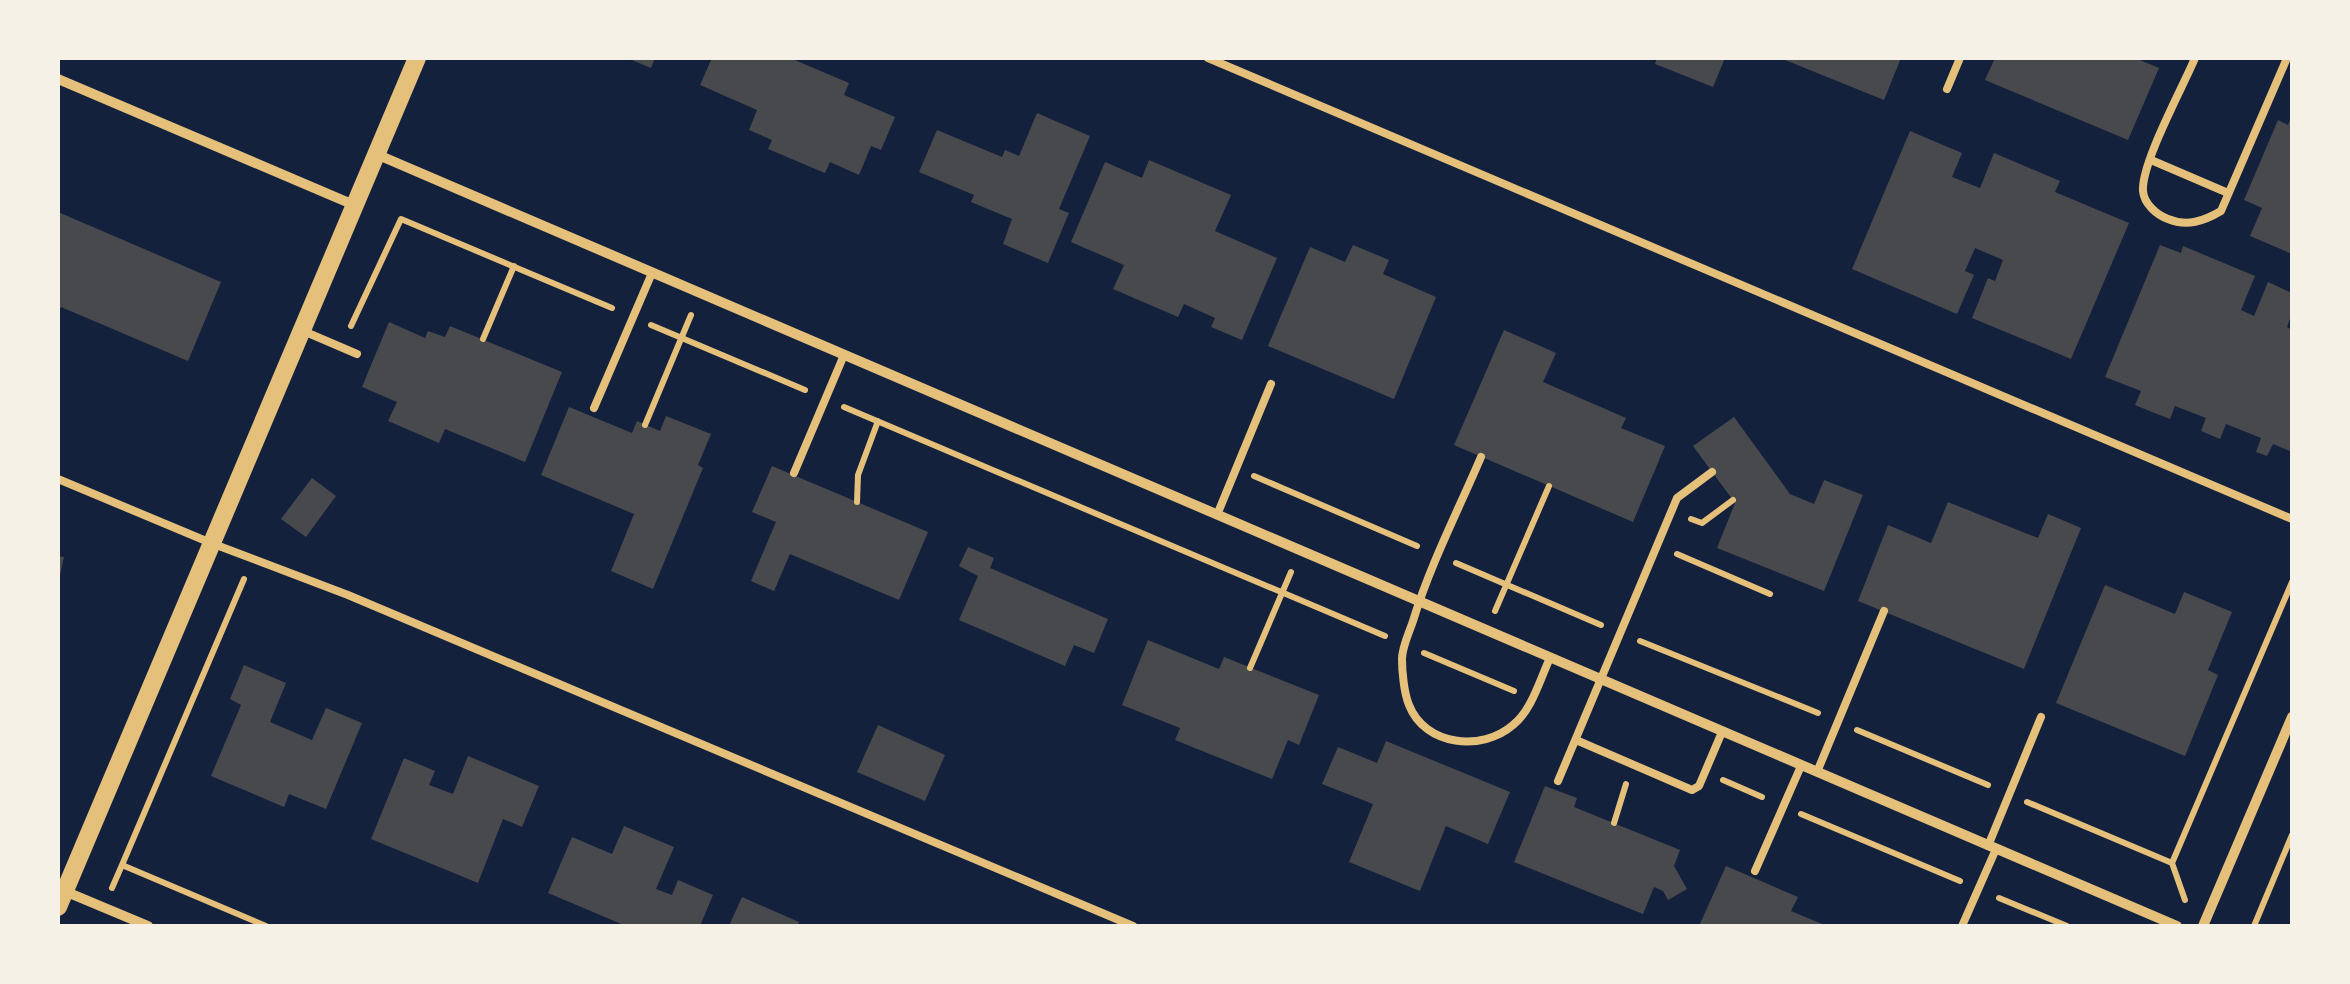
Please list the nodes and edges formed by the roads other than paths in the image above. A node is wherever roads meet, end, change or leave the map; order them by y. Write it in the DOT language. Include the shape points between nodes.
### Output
graph roads {
  1 [pos="417,58"];
  2 [pos="1208,58"];
  3 [pos="1960,58"];
  4 [pos="2195,58"];
  5 [pos="2288,58"];
  6 [pos="58,78"];
  7 [pos="1947,88"];
  8 [pos="376,154"];
  9 [pos="2150,160"];
  10 [pos="2228,193"];
  11 [pos="354,205"];
  12 [pos="652,273"];
  13 [pos="301,330"];
  14 [pos="357,354"];
  15 [pos="844,355"];
  16 [pos="1271,384"];
  17 [pos="594,408"];
  18 [pos="1481,457"];
  19 [pos="1712,472"];
  20 [pos="794,473"];
  21 [pos="58,479"];
  22 [pos="1216,515"];
  23 [pos="2292,519"];
  24 [pos="211,544"];
  25 [pos="1419,601"];
  26 [pos="1884,611"];
  27 [pos="1550,658"];
  28 [pos="1601,680"];
  29 [pos="2041,717"];
  30 [pos="2292,717"];
  31 [pos="1722,732"];
  32 [pos="1576,740"];
  33 [pos="1801,766"];
  34 [pos="1817,772"];
  35 [pos="1558,781"];
  36 [pos="1992,848"];
  37 [pos="1755,871"];
  38 [pos="60,895"];
  39 [pos="148,926"];
  40 [pos="1133,926"];
  41 [pos="1962,926"];
  42 [pos="2177,926"];
  43 [pos="2203,926"];
  1 -- 8 [label="street"];
  2 -- 23 [label="lane"];
  3 -- 7 [label="lane"];
  4 -- 9 [label="lane"];
  5 -- 10 [label="lane"];
  6 -- 11 [label="street"];
  8 -- 11 [label="street"];
  8 -- 12 [label="street"];
  9 -- 10 [label="lane"];
  9 -- 10 [label="lane" via="2143,190 2161,217 2180,224 2209,218"];
  11 -- 13 [label="street"];
  12 -- 15 [label="street"];
  12 -- 17 [label="lane"];
  13 -- 14 [label="lane"];
  13 -- 24 [label="street"];
  15 -- 20 [label="lane"];
  15 -- 22 [label="street"];
  16 -- 22 [label="lane"];
  18 -- 25 [label="lane"];
  19 -- 28 [label="lane" via="1677,498"];
  21 -- 24 [label="lane"];
  22 -- 25 [label="street"];
  24 -- 38 [label="street"];
  24 -- 40 [label="lane" via="348,595"];
  25 -- 27 [label="street"];
  25 -- 27 [label="lane" via="1402,657 1409,706 1430,731 1458,743 1482,742 1513,726"];
  26 -- 34 [label="lane"];
  27 -- 28 [label="street"];
  28 -- 31 [label="street"];
  28 -- 32 [label="lane"];
  29 -- 36 [label="lane"];
  30 -- 43 [label="street"];
  31 -- 32 [label="lane" via="1692,790"];
  31 -- 33 [label="street"];
  32 -- 35 [label="lane"];
  33 -- 34 [label="street"];
  33 -- 37 [label="lane"];
  34 -- 36 [label="street"];
  36 -- 41 [label="lane"];
  36 -- 42 [label="street"];
  38 -- 39 [label="street"];
}
